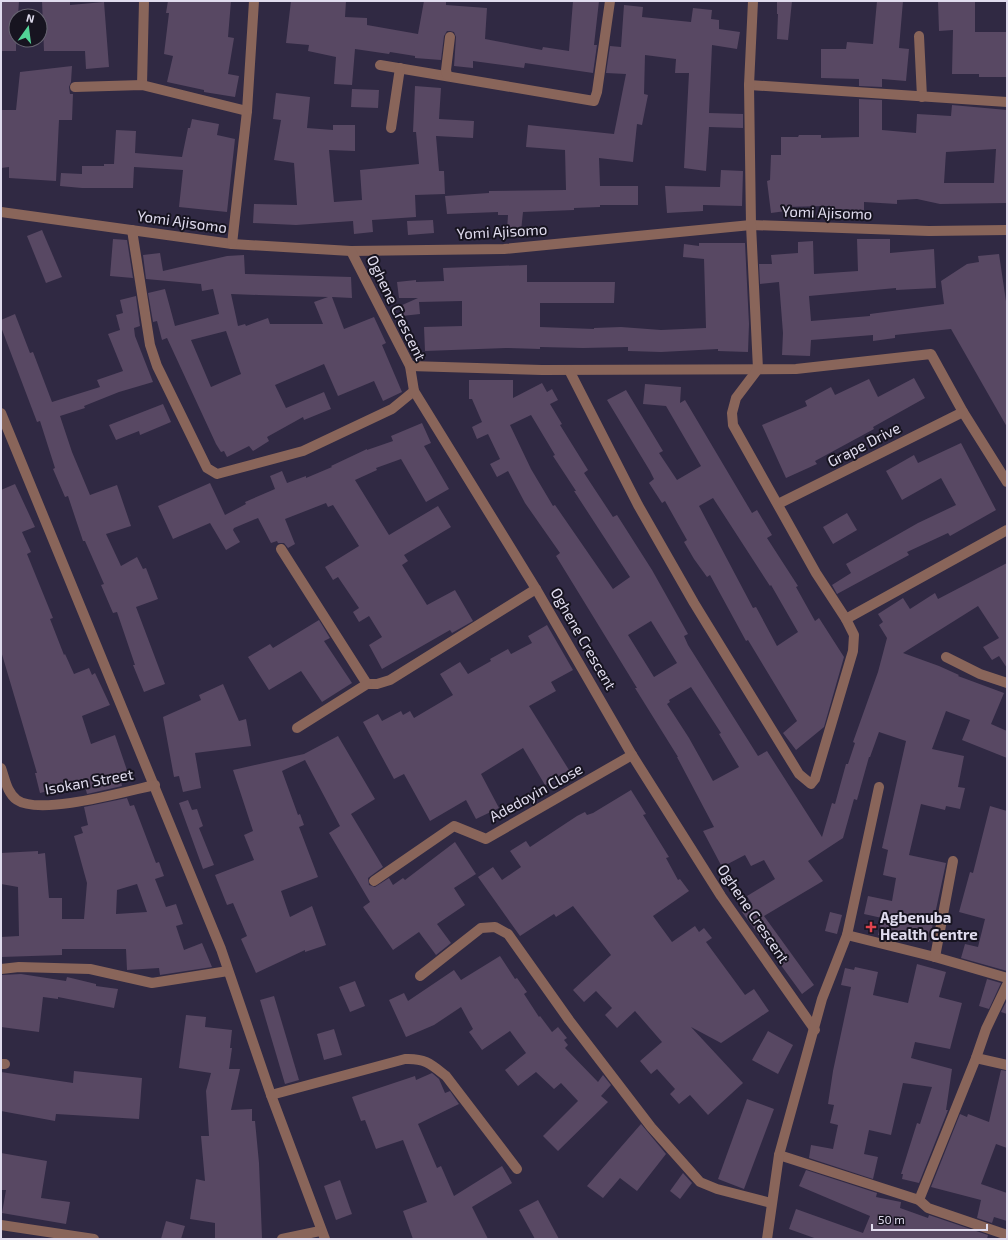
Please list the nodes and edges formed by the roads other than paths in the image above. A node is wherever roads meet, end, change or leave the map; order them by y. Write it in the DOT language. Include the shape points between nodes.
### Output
graph roads {
  1 [pos="144,1"];
  2 [pos="254,1"];
  3 [pos="610,1"];
  4 [pos="753,1"];
  5 [pos="919,36"];
  6 [pos="450,37"];
  7 [pos="380,65"];
  8 [pos="400,68"];
  9 [pos="447,75"];
  10 [pos="749,84"];
  11 [pos="142,85"];
  12 [pos="75,88"];
  13 [pos="922,97"];
  14 [pos="1007,102"];
  15 [pos="247,111"];
  16 [pos="391,128"];
  17 [pos="1,212"];
  18 [pos="751,225"];
  19 [pos="132,230"];
  20 [pos="1007,230"];
  21 [pos="232,244"];
  22 [pos="351,251"];
  23 [pos="410,366"];
  24 [pos="758,369"];
  25 [pos="569,370"];
  26 [pos="414,391"];
  27 [pos="963,412"];
  28 [pos="1,413"];
  29 [pos="1007,482"];
  30 [pos="778,504"];
  31 [pos="1007,530"];
  32 [pos="281,549"];
  33 [pos="536,589"];
  34 [pos="846,619"];
  35 [pos="946,657"];
  36 [pos="1007,683"];
  37 [pos="367,684"];
  38 [pos="297,728"];
  39 [pos="632,755"];
  40 [pos="1,768"];
  41 [pos="155,785"];
  42 [pos="879,787"];
  43 [pos="953,861"];
  44 [pos="374,881"];
  45 [pos="847,935"];
  46 [pos="935,957"];
  47 [pos="1,968"];
  48 [pos="228,971"];
  49 [pos="420,976"];
  50 [pos="1007,978"];
  51 [pos="1007,985"];
  52 [pos="815,1030"];
  53 [pos="976,1058"];
  54 [pos="1007,1065"];
  55 [pos="271,1095"];
  56 [pos="779,1155"];
  57 [pos="518,1169"];
  58 [pos="919,1200"];
  59 [pos="772,1203"];
  60 [pos="1,1225"];
  61 [pos="322,1235"];
  62 [pos="1007,1235"];
  63 [pos="94,1239"];
  64 [pos="282,1239"];
  65 [pos="767,1239"];
  1 -- 11 [label="street"];
  2 -- 15 [label="street"];
  3 -- 9 [label="street" via="594,101"];
  4 -- 10 [label="street"];
  5 -- 13 [label="street"];
  6 -- 9 [label="street"];
  7 -- 8 [label="street"];
  8 -- 9 [label="street"];
  8 -- 16 [label="street"];
  10 -- 13 [label="street"];
  10 -- 18 [label="street"];
  11 -- 12 [label="street"];
  11 -- 15 [label="street"];
  13 -- 14 [label="street"];
  15 -- 21 [label="street"];
  17 -- 19 [label="street, Yomi Ajisomo"];
  18 -- 20 [label="street, Yomi Ajisomo" via="929,231"];
  18 -- 22 [label="street, Yomi Ajisomo" via="504,249"];
  18 -- 24 [label="street"];
  19 -- 21 [label="street, Yomi Ajisomo"];
  19 -- 26 [label="street" via="150,345 157,366 207,468 217,474 303,451 392,409"];
  21 -- 22 [label="street, Yomi Ajisomo"];
  22 -- 23 [label="street, Oghene Crescent"];
  23 -- 25 [label="street"];
  23 -- 26 [label="street, Oghene Crescent"];
  24 -- 25 [label="street"];
  24 -- 27 [label="street" via="796,369 931,354"];
  24 -- 30 [label="street" via="736,398 732,413 734,425"];
  25 -- 34 [label="street" via="638,505 694,603 799,774 811,784 815,779 854,652 854,635"];
  26 -- 33 [label="street, Oghene Crescent"];
  27 -- 29 [label="street"];
  27 -- 30 [label="street, Grape Drive"];
  28 -- 41 [label="street"];
  30 -- 34 [label="street" via="816,573"];
  31 -- 34 [label="street"];
  32 -- 37 [label="street"];
  33 -- 37 [label="street" via="390,680"];
  33 -- 39 [label="street, Oghene Crescent"];
  35 -- 36 [label="street" via="980,674"];
  37 -- 38 [label="street"];
  39 -- 44 [label="street, Adedoyin Close" via="486,839 454,826"];
  39 -- 52 [label="street, Oghene Crescent" via="721,896"];
  40 -- 41 [label="street, Isokan Street" via="10,793 18,801 32,805 54,806"];
  41 -- 48 [label="street"];
  42 -- 45 [label="street"];
  43 -- 46 [label="street"];
  45 -- 46 [label="street"];
  45 -- 52 [label="street" via="822,999"];
  46 -- 50 [label="street"];
  47 -- 48 [label="street" via="90,969 152,983"];
  48 -- 55 [label="street"];
  49 -- 59 [label="street" via="481,928 495,927 508,934 569,1020 651,1127 700,1182"];
  51 -- 53 [label="street" via="986,1029"];
  52 -- 56 [label="street"];
  53 -- 54 [label="street"];
  53 -- 58 [label="street"];
  55 -- 57 [label="street" via="405,1059 418,1058 446,1076"];
  55 -- 61 [label="street"];
  56 -- 58 [label="street"];
  56 -- 59 [label="street"];
  58 -- 62 [label="street" via="928,1208"];
  59 -- 65 [label="street"];
  60 -- 63 [label="street"];
  61 -- 64 [label="street"];
}
